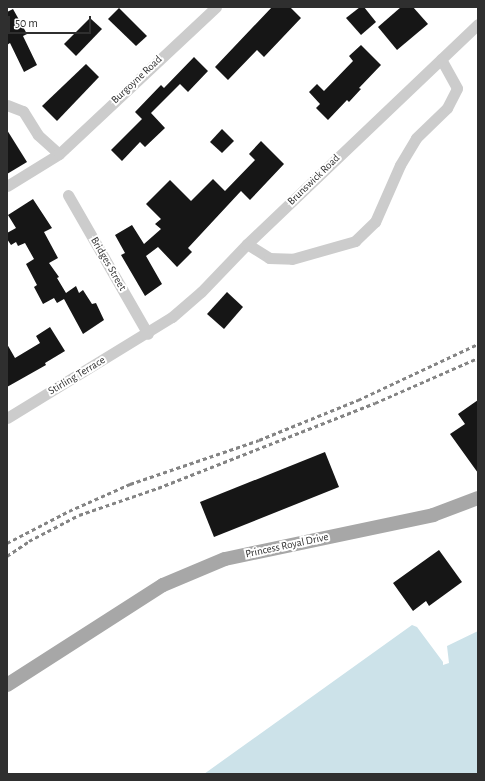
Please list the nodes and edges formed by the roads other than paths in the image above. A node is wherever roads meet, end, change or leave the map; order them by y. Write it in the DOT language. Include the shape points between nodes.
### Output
graph roads {
  1 [pos="216,7"];
  2 [pos="478,24"];
  3 [pos="441,59"];
  4 [pos="7,105"];
  5 [pos="59,154"];
  6 [pos="7,186"];
  7 [pos="68,195"];
  8 [pos="247,244"];
  9 [pos="148,334"];
  10 [pos="7,418"];
  11 [pos="478,498"];
  12 [pos="107,620"];
  13 [pos="7,685"];
  14 [pos="7,695"];
  1 -- 5 [label="street, Burgoyne Road"];
  2 -- 3 [label="street, Brunswick Road"];
  3 -- 8 [label="street, Brunswick Road"];
  3 -- 8 [label="street" via="457,88 447,108 416,138 400,165 375,222 355,241 292,259 269,258"];
  4 -- 5 [label="street" via="23,111 38,135"];
  5 -- 6 [label="street, Burgoyne Road"];
  7 -- 9 [label="street, Bridges Street"];
  8 -- 9 [label="street, Brunswick Road" via="201,292 172,318"];
  9 -- 10 [label="street, Stirling Terrace"];
  11 -- 12 [label="main road, Princess Royal Drive" via="433,515 225,559 163,585"];
  12 -- 13 [label="main road, Princess Royal Drive"];
  12 -- 14 [label="main road, Princess Royal Drive"];
}
